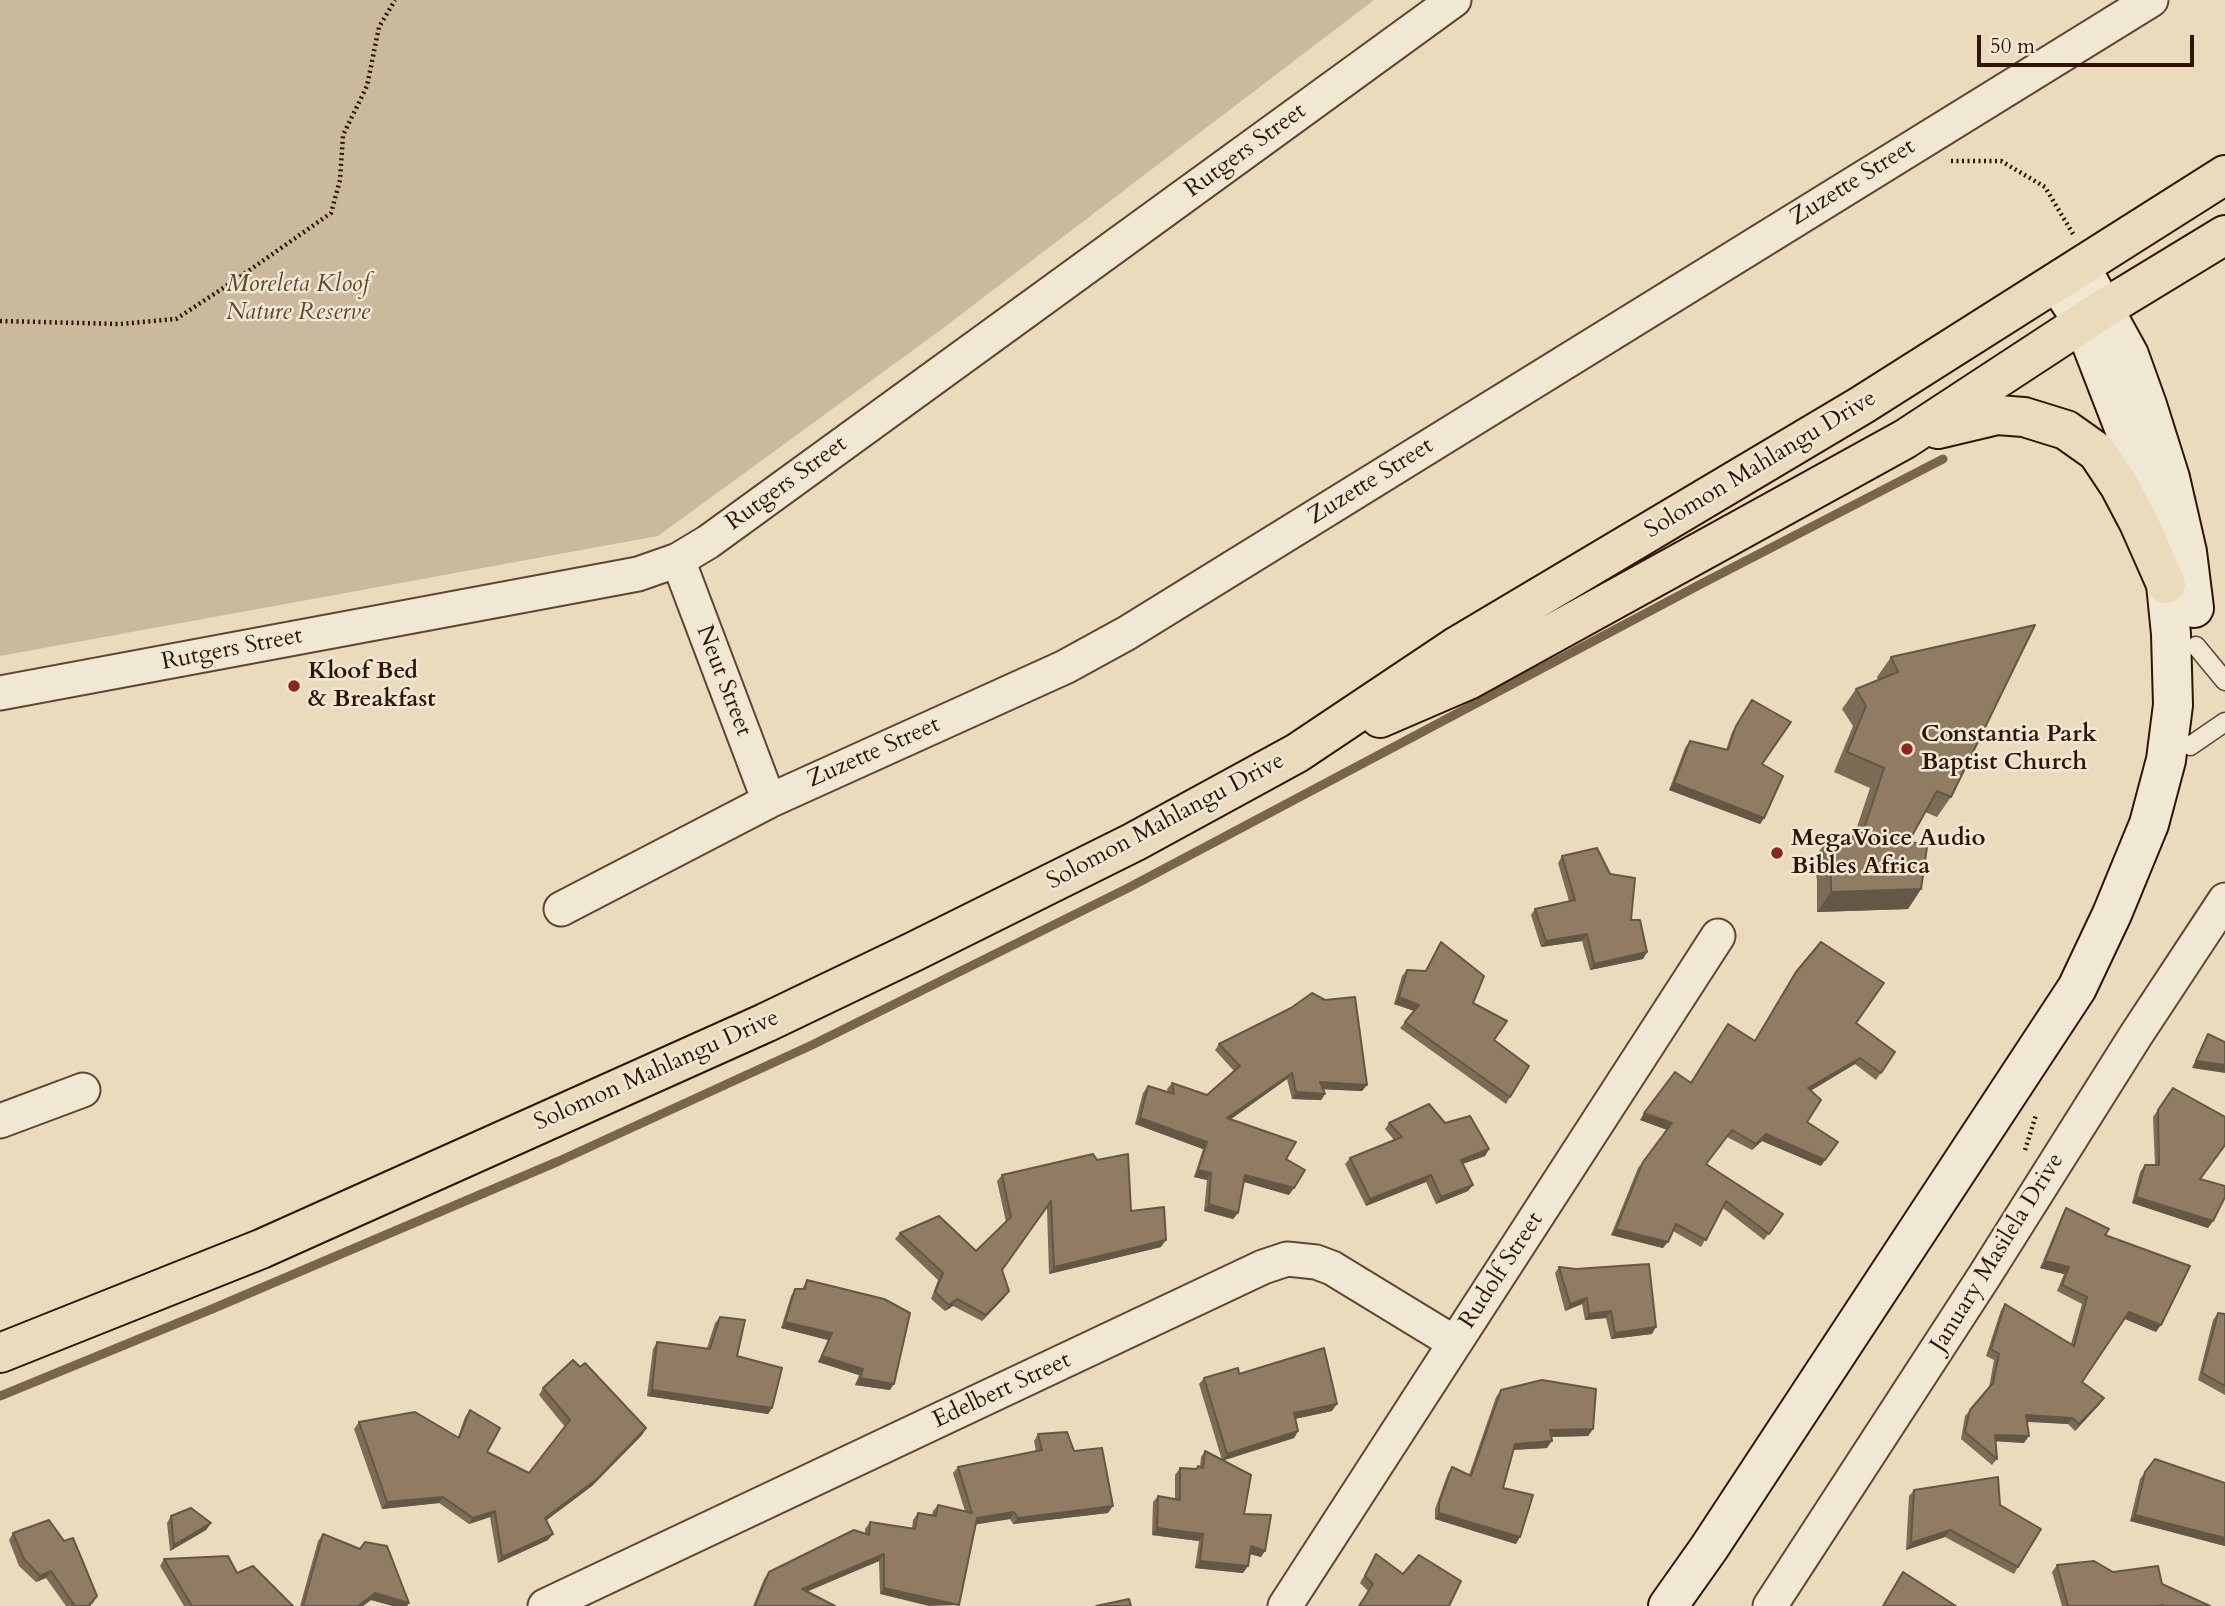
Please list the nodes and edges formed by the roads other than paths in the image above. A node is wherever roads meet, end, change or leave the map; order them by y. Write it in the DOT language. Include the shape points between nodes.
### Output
graph roads {
  1 [pos="1454,0"];
  2 [pos="2151,0"];
  3 [pos="2225,175"];
  4 [pos="2225,235"];
  5 [pos="2076,271"];
  6 [pos="2094,315"];
  7 [pos="1905,439"];
  8 [pos="678,560"];
  9 [pos="2166,584"];
  10 [pos="2196,646"];
  11 [pos="2225,681"];
  12 [pos="0,693"];
  13 [pos="2225,723"];
  14 [pos="2190,746"];
  15 [pos="1297,753"];
  16 [pos="769,801"];
  17 [pos="2225,900"];
  18 [pos="561,909"];
  19 [pos="1717,936"];
  20 [pos="2086,972"];
  21 [pos="83,1090"];
  22 [pos="0,1121"];
  23 [pos="1455,1343"];
  24 [pos="0,1353"];
  25 [pos="545,1606"];
  26 [pos="1285,1606"];
  27 [pos="1668,1606"];
  28 [pos="1770,1606"];
  1 -- 8 [label="street, Rutgers Street"];
  2 -- 16 [label="street, Zuzette Street" via="1127,633 1065,667"];
  3 -- 5 [label="main road, Solomon Mahlangu Drive"];
  4 -- 6 [label="main road, Solomon Mahlangu Drive"];
  5 -- 6 [label="main road"];
  5 -- 15 [label="main road, Solomon Mahlangu Drive" via="1862,405 1457,646"];
  6 -- 7 [label="main road, Solomon Mahlangu Drive"];
  6 -- 9 [label="main road" via="2149,504"];
  6 -- 10 [label="main road" via="2137,377 2170,478 2187,552"];
  7 -- 9 [label="main road" via="1997,415 2024,417 2066,430 2097,452 2119,485"];
  7 -- 15 [label="main road, Solomon Mahlangu Drive" via="1468,680"];
  8 -- 12 [label="street, Rutgers Street" via="638,575"];
  8 -- 16 [label="street, Neut Street"];
  9 -- 20 [label="main road" via="2173,705 2166,760 2149,824"];
  10 -- 11 [label="lane"];
  10 -- 14 [label="main road"];
  13 -- 14 [label="lane"];
  14 -- 20 [label="main road" via="2167,834 2141,897"];
  15 -- 24 [label="main road, Solomon Mahlangu Drive" via="1134,842 765,1023 261,1249"];
  16 -- 18 [label="street, Zuzette Street"];
  17 -- 28 [label="street, January Masilela Drive"];
  19 -- 23 [label="street, Rudolf Street"];
  20 -- 27 [label="main road"];
  21 -- 22 [label="street"];
  23 -- 25 [label="street, Edelbert Street" via="1332,1268 1287,1259"];
  23 -- 26 [label="street, Rudolf Street"];
}
